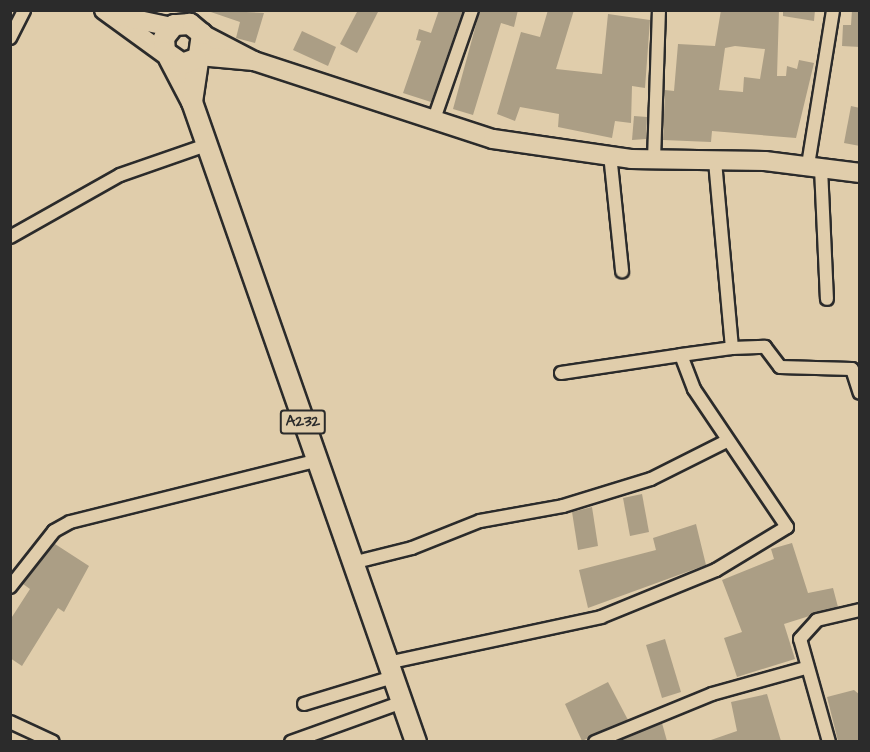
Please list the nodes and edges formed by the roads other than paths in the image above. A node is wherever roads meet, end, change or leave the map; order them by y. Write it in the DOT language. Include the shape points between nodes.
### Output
graph roads {
  1 [pos="24,10"];
  2 [pos="472,10"];
  3 [pos="658,10"];
  4 [pos="833,10"];
  5 [pos="106,12"];
  6 [pos="174,21"];
  7 [pos="198,24"];
  8 [pos="10,38"];
  9 [pos="168,56"];
  10 [pos="198,58"];
  11 [pos="254,61"];
  12 [pos="192,102"];
  13 [pos="434,119"];
  14 [pos="206,145"];
  15 [pos="610,154"];
  16 [pos="654,160"];
  17 [pos="715,161"];
  18 [pos="815,166"];
  19 [pos="860,173"];
  20 [pos="11,236"];
  21 [pos="622,271"];
  22 [pos="827,299"];
  23 [pos="732,348"];
  24 [pos="681,355"];
  25 [pos="561,374"];
  26 [pos="860,393"];
  27 [pos="727,441"];
  28 [pos="315,461"];
  29 [pos="352,563"];
  30 [pos="10,588"];
  31 [pos="860,610"];
  32 [pos="806,668"];
  33 [pos="390,670"];
  34 [pos="402,702"];
  35 [pos="304,705"];
  36 [pos="10,722"];
  37 [pos="53,741"];
  38 [pos="291,741"];
  39 [pos="416,741"];
  40 [pos="595,741"];
  41 [pos="829,741"];
  1 -- 8 [label="street"];
  2 -- 13 [label="street"];
  3 -- 16 [label="street"];
  4 -- 18 [label="street"];
  5 -- 6 [label="main road"];
  5 -- 9 [label="main road"];
  6 -- 7 [label="main road"];
  6 -- 9 [label="main road" via="164,38"];
  7 -- 10 [label="main road"];
  7 -- 11 [label="main road"];
  9 -- 10 [label="main road" via="182,64"];
  9 -- 12 [label="main road, A232"];
  10 -- 11 [label="main road"];
  10 -- 12 [label="main road, A232"];
  11 -- 13 [label="main road"];
  12 -- 14 [label="main road, A232"];
  13 -- 15 [label="main road" via="554,152"];
  14 -- 20 [label="street" via="110,180"];
  14 -- 28 [label="main road, A232"];
  15 -- 16 [label="main road"];
  15 -- 21 [label="street"];
  16 -- 17 [label="main road"];
  17 -- 18 [label="main road"];
  17 -- 23 [label="street"];
  18 -- 19 [label="main road"];
  18 -- 22 [label="street"];
  23 -- 24 [label="street"];
  23 -- 26 [label="street" via="765,347 780,367 852,369"];
  24 -- 25 [label="street"];
  24 -- 27 [label="street" via="694,389"];
  27 -- 29 [label="street" via="651,479 563,506 480,521 412,548"];
  27 -- 33 [label="street" via="787,520 780,534 716,570 601,617"];
  28 -- 29 [label="main road, A232"];
  28 -- 30 [label="street" via="70,522 54,531"];
  29 -- 33 [label="main road, A232"];
  31 -- 32 [label="street" via="805,627 800,639"];
  32 -- 40 [label="street" via="712,694"];
  32 -- 41 [label="street"];
  33 -- 34 [label="main road, A232"];
  33 -- 35 [label="street"];
  34 -- 38 [label="street"];
  34 -- 39 [label="main road, A232"];
  36 -- 37 [label="street"];
}
